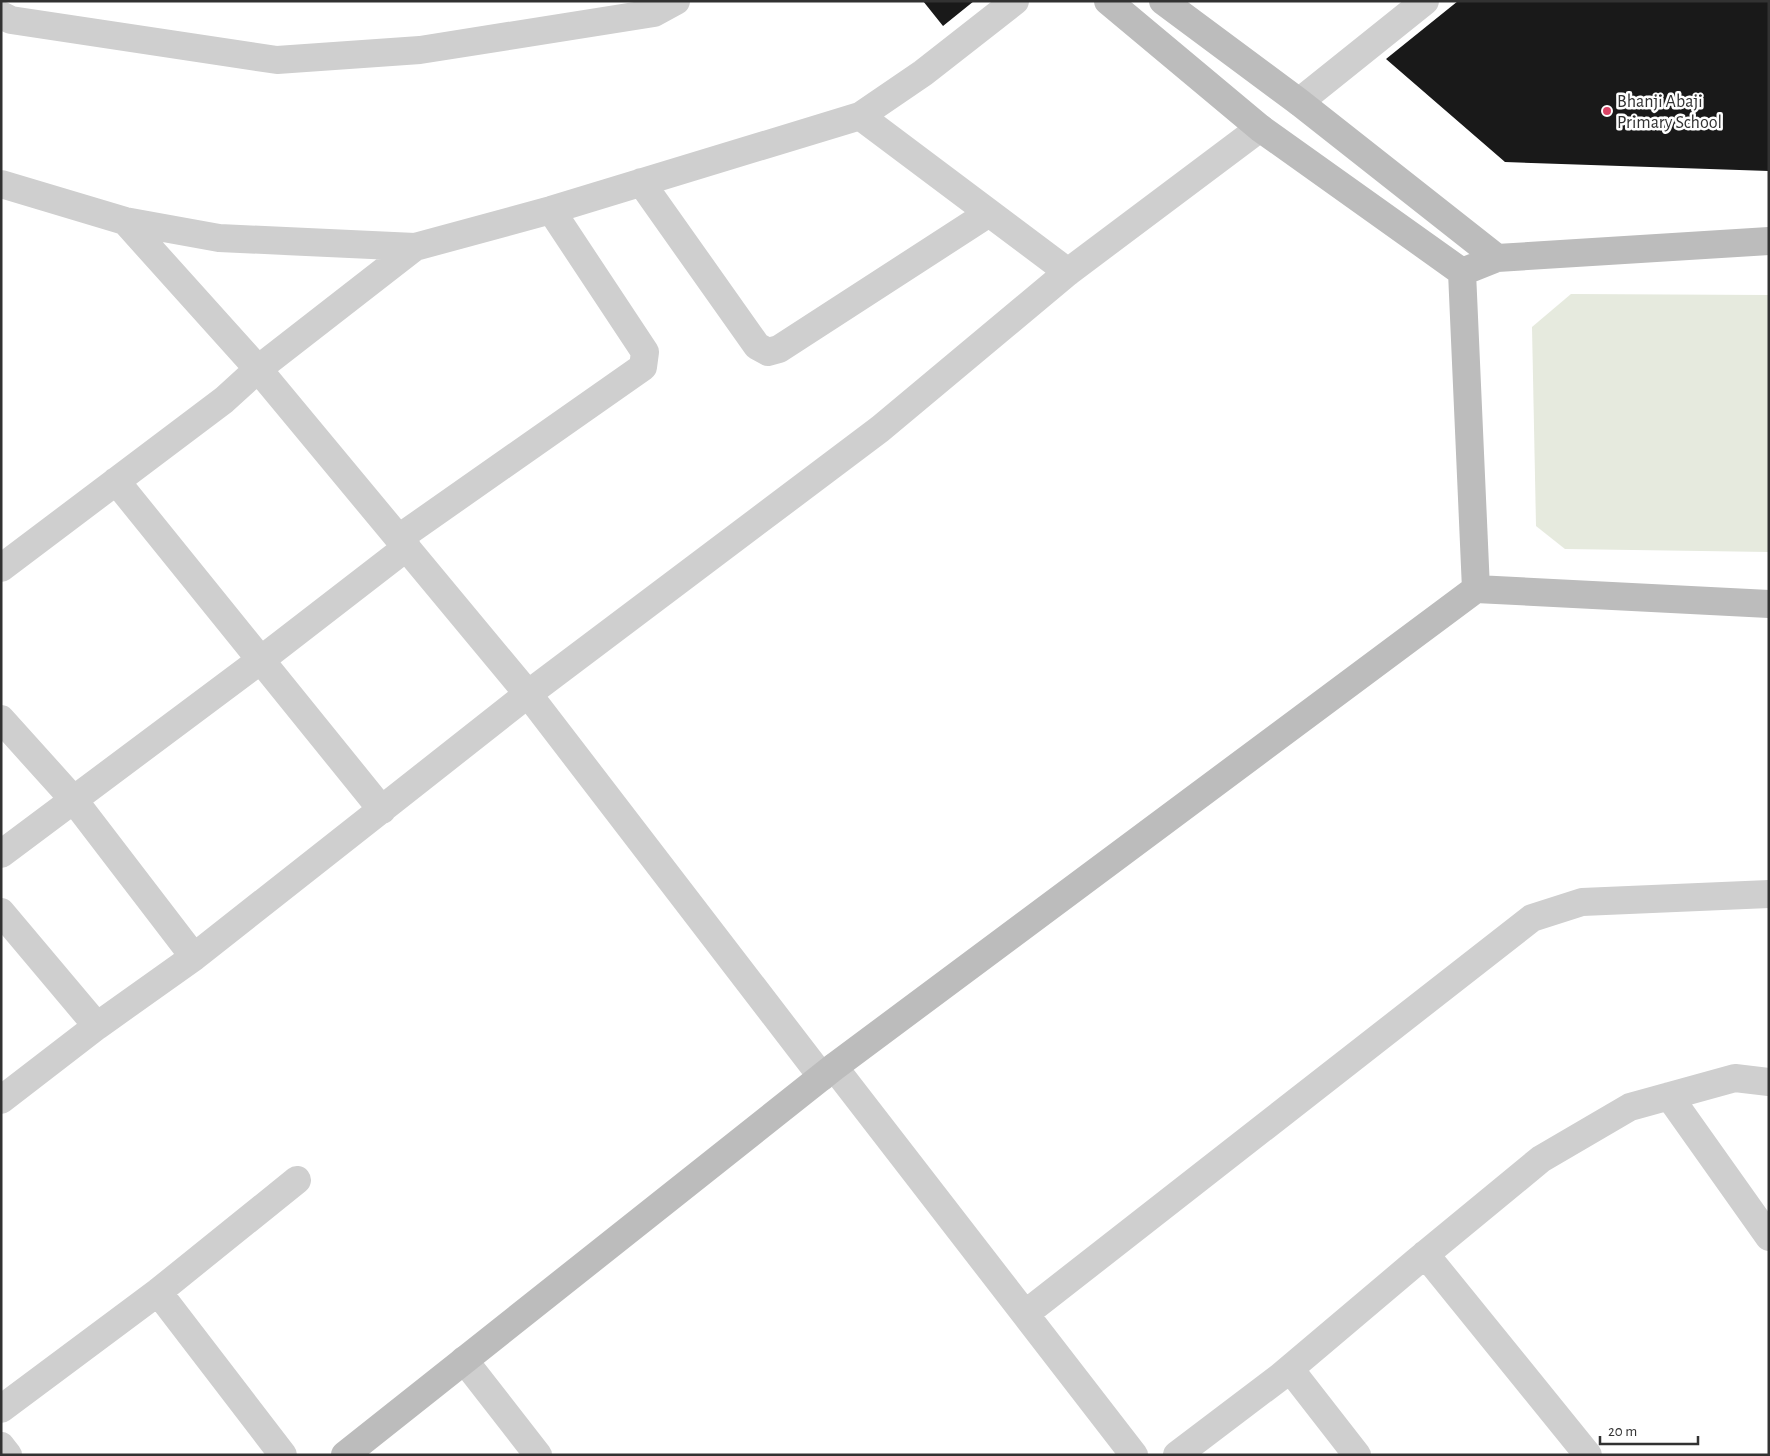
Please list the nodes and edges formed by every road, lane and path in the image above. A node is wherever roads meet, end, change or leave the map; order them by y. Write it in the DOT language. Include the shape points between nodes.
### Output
graph roads {
  1 [pos="676,1"];
  2 [pos="1015,1"];
  3 [pos="1108,1"];
  4 [pos="1163,1"];
  5 [pos="1425,1"];
  6 [pos="1,15"];
  7 [pos="1300,102"];
  8 [pos="860,116"];
  9 [pos="1260,128"];
  10 [pos="641,182"];
  11 [pos="1,184"];
  12 [pos="551,210"];
  13 [pos="989,213"];
  14 [pos="125,221"];
  15 [pos="1769,241"];
  16 [pos="415,247"];
  17 [pos="1498,258"];
  18 [pos="1068,272"];
  19 [pos="1462,272"];
  20 [pos="258,369"];
  21 [pos="116,482"];
  22 [pos="403,542"];
  23 [pos="1,568"];
  24 [pos="1476,589"];
  25 [pos="1769,604"];
  26 [pos="262,659"];
  27 [pos="528,694"];
  28 [pos="1,719"];
  29 [pos="73,799"];
  30 [pos="382,810"];
  31 [pos="1,854"];
  32 [pos="1769,894"];
  33 [pos="1,912"];
  34 [pos="194,957"];
  35 [pos="97,1026"];
  36 [pos="828,1072"];
  37 [pos="1769,1082"];
  38 [pos="1669,1096"];
  39 [pos="1,1100"];
  40 [pos="297,1180"];
  41 [pos="1769,1237"];
  42 [pos="1425,1254"];
  43 [pos="158,1292"];
  44 [pos="1025,1314"];
  45 [pos="464,1360"];
  46 [pos="1290,1369"];
  47 [pos="1,1408"];
  48 [pos="1,1446"];
  49 [pos="8,1455"];
  50 [pos="284,1455"];
  51 [pos="345,1455"];
  52 [pos="538,1455"];
  53 [pos="1134,1455"];
  54 [pos="1178,1455"];
  55 [pos="1357,1455"];
  56 [pos="1588,1455"];
  1 -- 6 [label="street" via="654,13 420,50 277,60 11,20"];
  2 -- 8 [label="street" via="923,73"];
  3 -- 9 [label="main road"];
  4 -- 7 [label="main road"];
  5 -- 7 [label="street"];
  7 -- 17 [label="main road"];
  8 -- 10 [label="street"];
  8 -- 13 [label="street"];
  9 -- 18 [label="street"];
  9 -- 19 [label="main road"];
  10 -- 12 [label="street"];
  10 -- 13 [label="street" via="758,346 768,352 779,349"];
  11 -- 14 [label="street"];
  12 -- 16 [label="street"];
  12 -- 22 [label="street" via="645,352 643,367"];
  13 -- 18 [label="street"];
  14 -- 16 [label="street" via="219,238"];
  14 -- 20 [label="street"];
  15 -- 17 [label="main road"];
  16 -- 20 [label="street"];
  17 -- 19 [label="main road"];
  18 -- 27 [label="street" via="880,429"];
  19 -- 24 [label="main road"];
  20 -- 21 [label="street" via="224,400"];
  20 -- 22 [label="street"];
  21 -- 23 [label="street"];
  21 -- 26 [label="street"];
  22 -- 26 [label="street"];
  22 -- 27 [label="street"];
  24 -- 25 [label="main road"];
  24 -- 36 [label="main road"];
  26 -- 29 [label="street"];
  26 -- 30 [label="street"];
  27 -- 30 [label="street"];
  27 -- 36 [label="street"];
  28 -- 29 [label="street"];
  29 -- 31 [label="street"];
  29 -- 34 [label="street"];
  30 -- 34 [label="street"];
  32 -- 44 [label="street" via="1582,902 1532,918"];
  33 -- 35 [label="street"];
  34 -- 35 [label="street"];
  35 -- 39 [label="street"];
  36 -- 44 [label="street"];
  36 -- 45 [label="main road"];
  37 -- 38 [label="street" via="1735,1078"];
  38 -- 41 [label="street"];
  38 -- 42 [label="street" via="1630,1107 1541,1159"];
  40 -- 43 [label="street"];
  42 -- 46 [label="street"];
  42 -- 56 [label="street"];
  43 -- 47 [label="street"];
  43 -- 50 [label="street"];
  44 -- 53 [label="street"];
  45 -- 51 [label="main road"];
  45 -- 52 [label="street"];
  46 -- 54 [label="street"];
  46 -- 55 [label="street"];
  48 -- 49 [label="street"];
}
